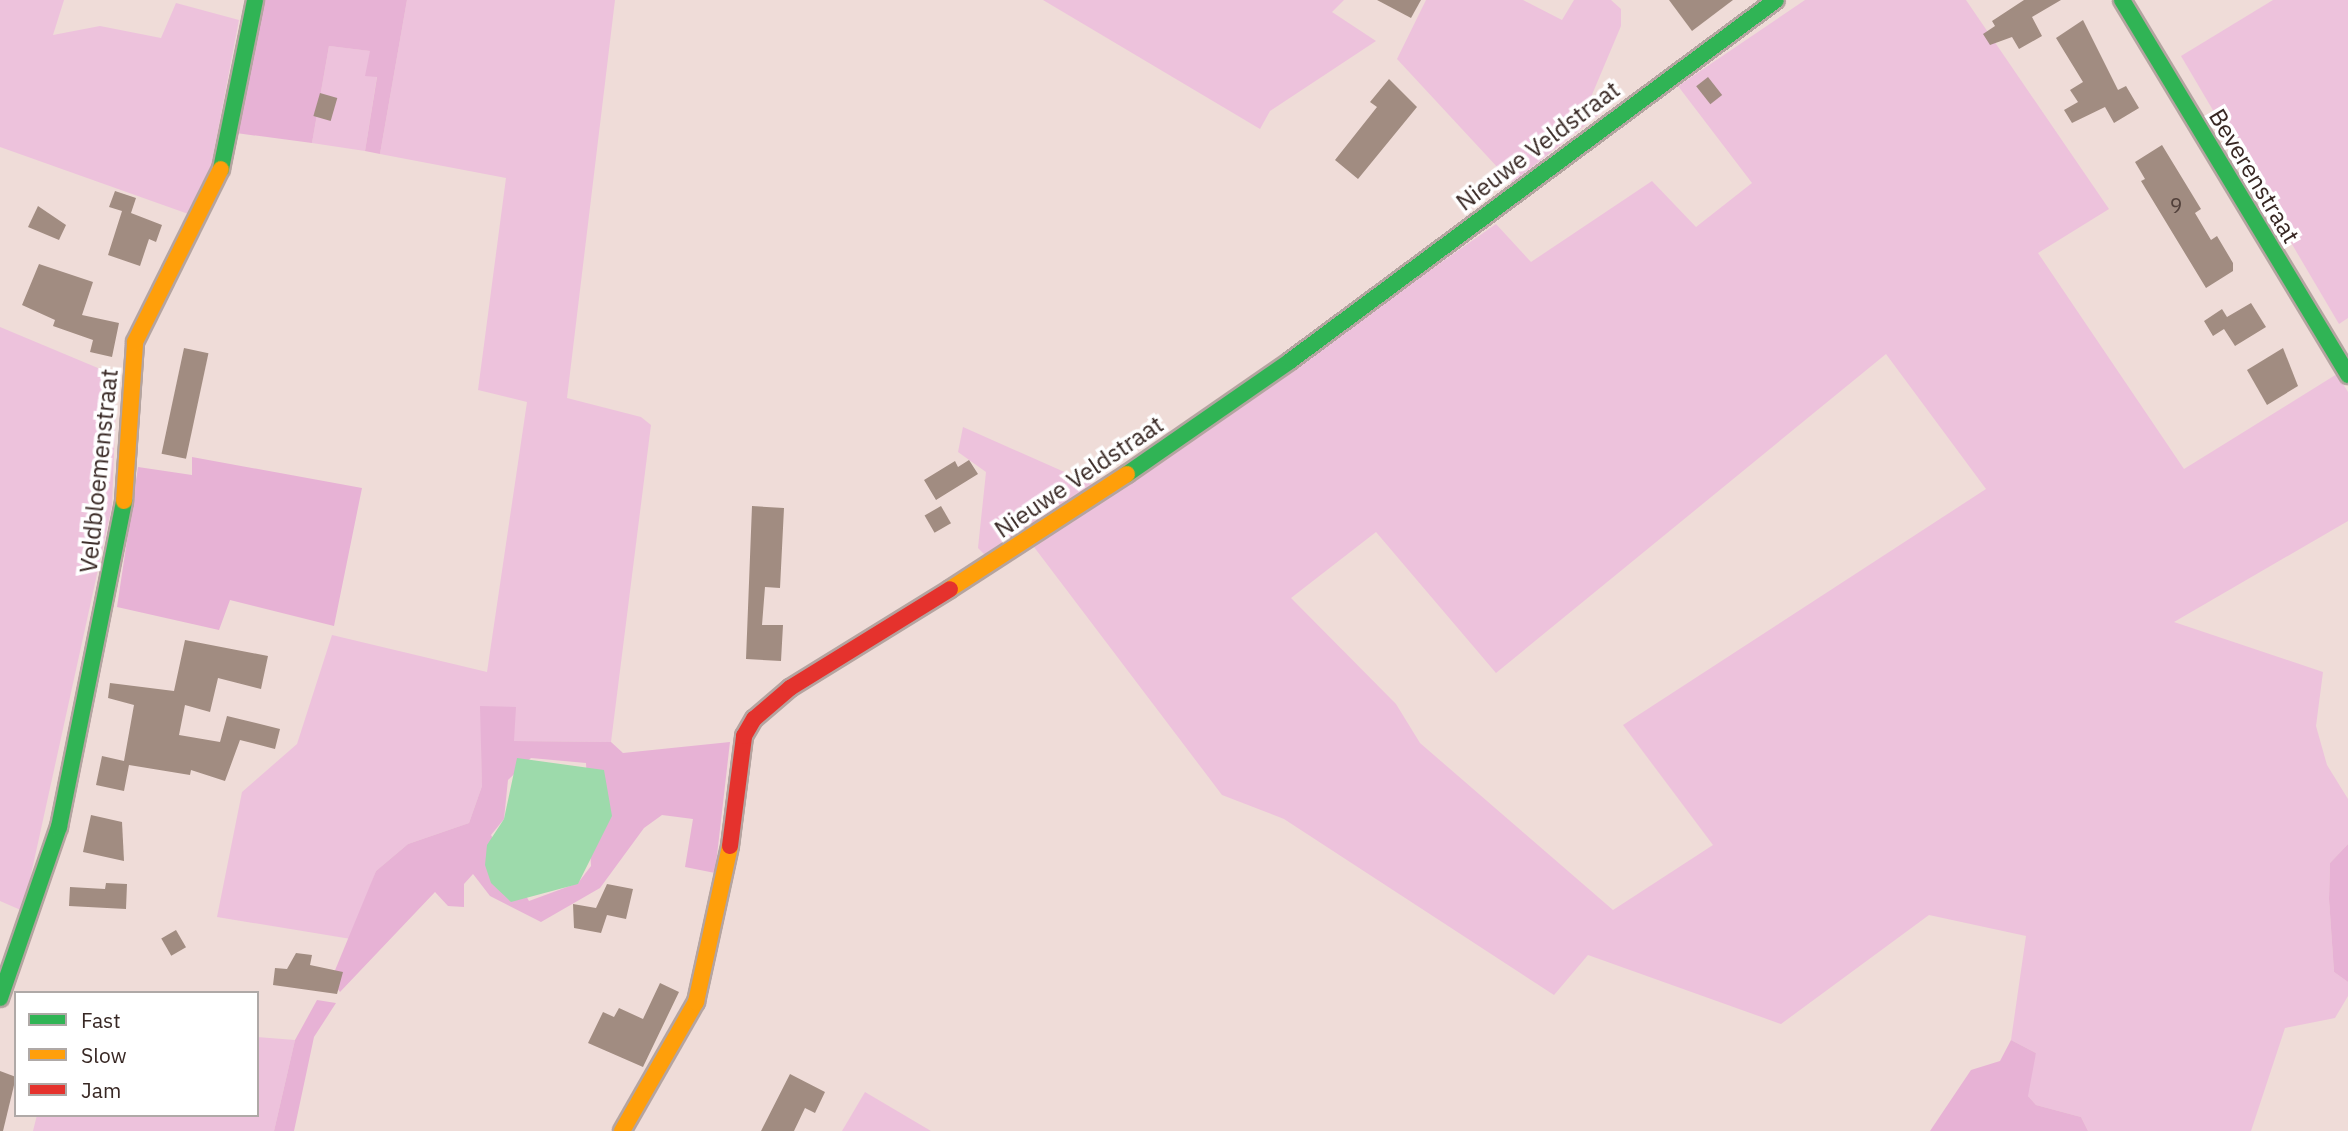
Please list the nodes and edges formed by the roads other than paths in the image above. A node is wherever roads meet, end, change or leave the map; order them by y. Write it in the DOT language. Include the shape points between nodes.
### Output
graph roads {
  1 [pos="255,0"];
  2 [pos="1776,0"];
  3 [pos="2122,0"];
  4 [pos="2348,375"];
  5 [pos="0,998"];
  6 [pos="622,1131"];
  1 -- 5 [label="street, Veldbloemenstraat" via="218,182 135,342 122,522 108,598 55,839"];
  2 -- 6 [label="street, Nieuwe Veldstraat" via="1290,361 1053,525 790,688 754,719 744,736 728,864 695,1002"];
  3 -- 4 [label="street, Beverenstraat"];
}
